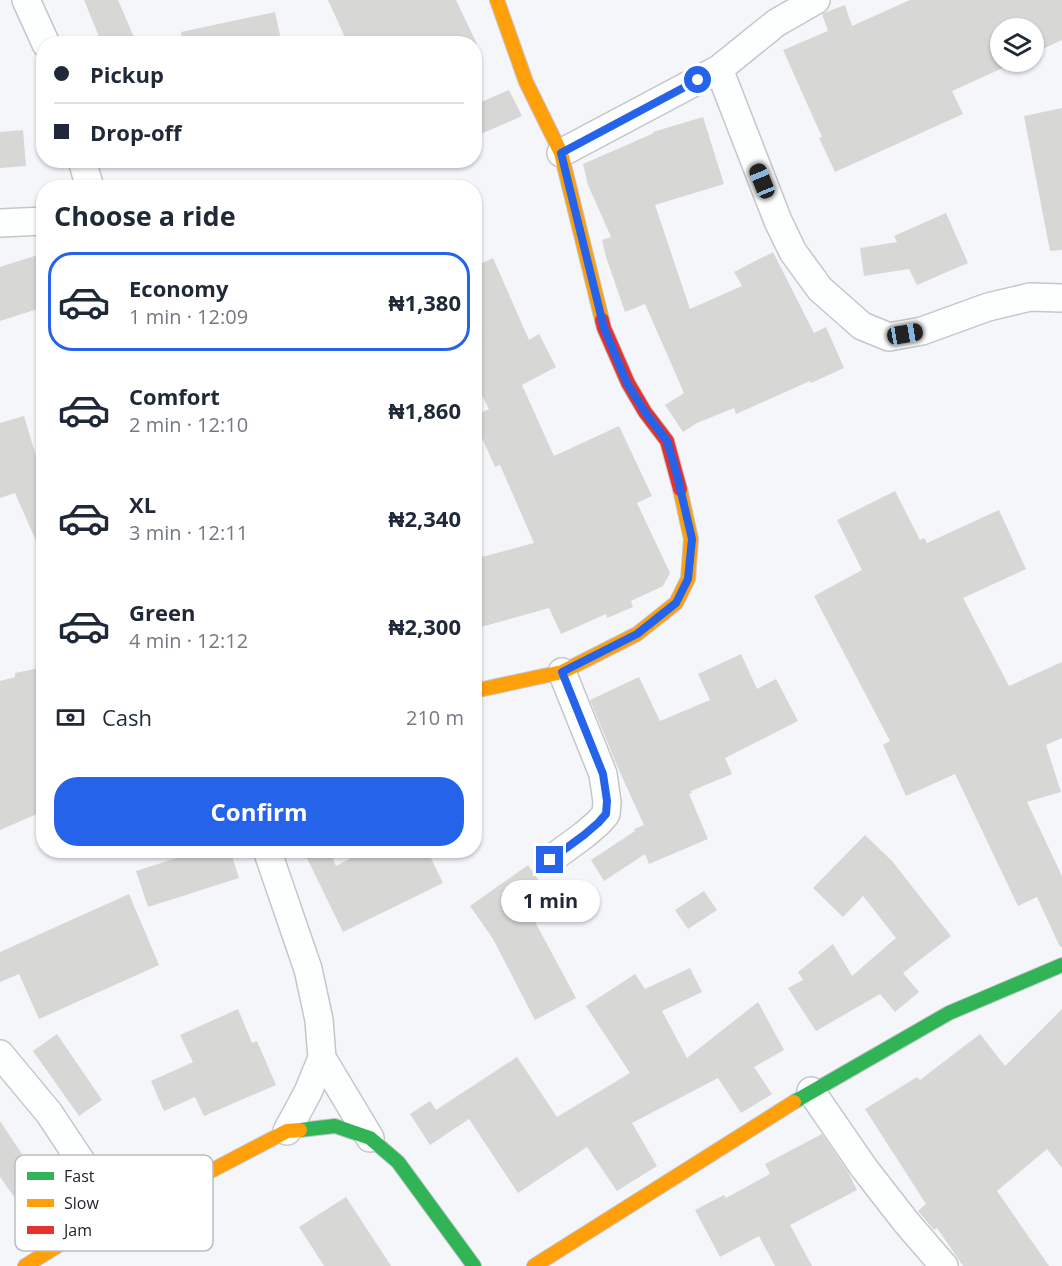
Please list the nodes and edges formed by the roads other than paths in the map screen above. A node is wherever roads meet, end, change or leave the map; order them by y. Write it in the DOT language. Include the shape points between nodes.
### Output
graph roads {
  1 [pos="26,0"];
  2 [pos="497,0"];
  3 [pos="816,0"];
  4 [pos="42,36"];
  5 [pos="718,69"];
  6 [pos="561,153"];
  7 [pos="36,221"];
  8 [pos="0,223"];
  9 [pos="1062,298"];
  10 [pos="562,672"];
  11 [pos="482,689"];
  12 [pos="270,858"];
  13 [pos="550,860"];
  14 [pos="1060,968"];
  15 [pos="0,1054"];
  16 [pos="322,1058"];
  17 [pos="812,1090"];
  18 [pos="287,1131"];
  19 [pos="370,1138"];
  20 [pos="77,1155"];
  21 [pos="213,1169"];
  22 [pos="48,1251"];
  23 [pos="26,1266"];
  24 [pos="474,1266"];
  25 [pos="534,1266"];
  26 [pos="944,1266"];
  1 -- 4 [label="street"];
  2 -- 6 [label="street" via="526,82"];
  3 -- 5 [label="street" via="776,23"];
  5 -- 6 [label="street"];
  5 -- 9 [label="street" via="793,252 820,289 862,326 889,337 1030,297"];
  6 -- 10 [label="street" via="604,328 627,383 667,441 692,539 688,579 676,603 637,634"];
  7 -- 8 [label="street"];
  10 -- 11 [label="street"];
  10 -- 13 [label="street" via="603,774 607,801 606,814 598,823"];
  12 -- 16 [label="street" via="308,969"];
  14 -- 17 [label="street" via="949,1013"];
  15 -- 20 [label="street" via="49,1113"];
  16 -- 18 [label="street"];
  16 -- 19 [label="street"];
  17 -- 25 [label="street"];
  17 -- 26 [label="street" via="864,1168"];
  18 -- 19 [label="street" via="335,1126"];
  18 -- 21 [label="street"];
  19 -- 24 [label="street" via="398,1162"];
  22 -- 23 [label="street"];
}
